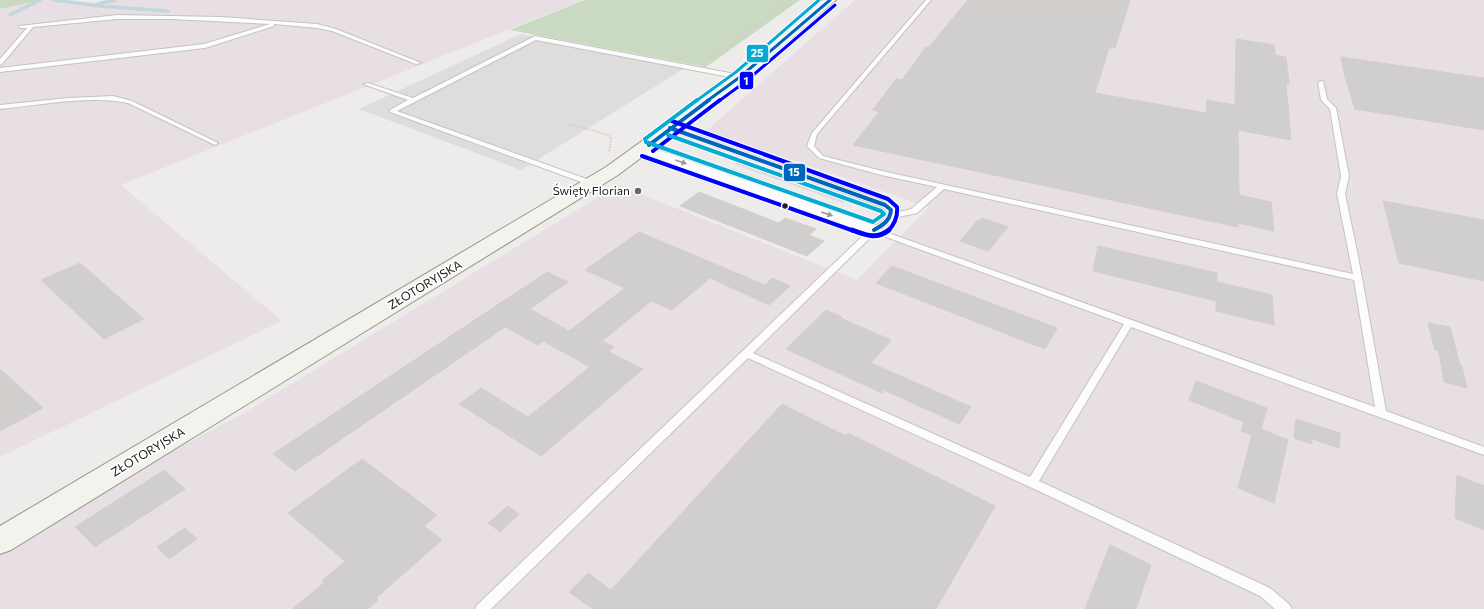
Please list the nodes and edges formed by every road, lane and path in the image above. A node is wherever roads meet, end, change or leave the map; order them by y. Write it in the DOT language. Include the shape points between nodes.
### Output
graph roads {
  1 [pos="790,0"];
  2 [pos="830,0"];
  3 [pos="930,0"];
  4 [pos="276,23"];
  5 [pos="21,26"];
  6 [pos="32,26"];
  7 [pos="0,63"];
  8 [pos="418,63"];
  9 [pos="693,68"];
  10 [pos="0,70"];
  11 [pos="740,77"];
  12 [pos="1321,82"];
  13 [pos="366,84"];
  14 [pos="413,100"];
  15 [pos="0,108"];
  16 [pos="569,124"];
  17 [pos="670,128"];
  18 [pos="215,143"];
  19 [pos="644,149"];
  20 [pos="613,155"];
  21 [pos="592,184"];
  22 [pos="943,186"];
  23 [pos="891,216"];
  24 [pos="874,230"];
  25 [pos="1358,278"];
  26 [pos="1129,323"];
  27 [pos="747,354"];
  28 [pos="1381,414"];
  29 [pos="1484,451"];
  30 [pos="1032,483"];
  31 [pos="0,541"];
  32 [pos="482,609"];
  33 [pos="1285,609"];
  1 -- 9 [label="path" via="713,57 696,64"];
  2 -- 11 [label="main road, ZŁOTORYJSKA"];
  3 -- 22 [label="lane" via="814,134 810,146 821,157"];
  4 -- 6 [label="lane" via="221,18 125,17"];
  4 -- 8 [label="lane" via="334,30"];
  4 -- 10 [label="lane" via="205,46"];
  5 -- 6 [label="lane"];
  6 -- 7 [label="lane"];
  9 -- 11 [label="lane"];
  9 -- 14 [label="lane" via="535,38"];
  11 -- 17 [label="main road, ZŁOTORYJSKA"];
  12 -- 25 [label="lane" via="1324,100 1333,108 1345,176 1341,194"];
  13 -- 14 [label="lane"];
  14 -- 21 [label="lane" via="392,110"];
  15 -- 18 [label="lane" via="113,98 130,102"];
  16 -- 20 [label="path" via="609,135 609,153"];
  17 -- 19 [label="main road, ZŁOTORYJSKA"];
  17 -- 23 [label="lane" via="885,205 891,210"];
  19 -- 21 [label="main road, ZŁOTORYJSKA"];
  19 -- 24 [label="street, one-way"];
  21 -- 31 [label="main road, ZŁOTORYJSKA"];
  22 -- 23 [label="lane" via="914,211"];
  22 -- 25 [label="lane"];
  23 -- 24 [label="lane" via="887,222"];
  24 -- 26 [label="lane"];
  24 -- 27 [label="lane"];
  25 -- 28 [label="lane"];
  26 -- 28 [label="lane"];
  26 -- 30 [label="lane"];
  27 -- 30 [label="lane"];
  27 -- 32 [label="lane"];
  28 -- 29 [label="lane"];
  30 -- 33 [label="lane" via="1265,592"];
}
